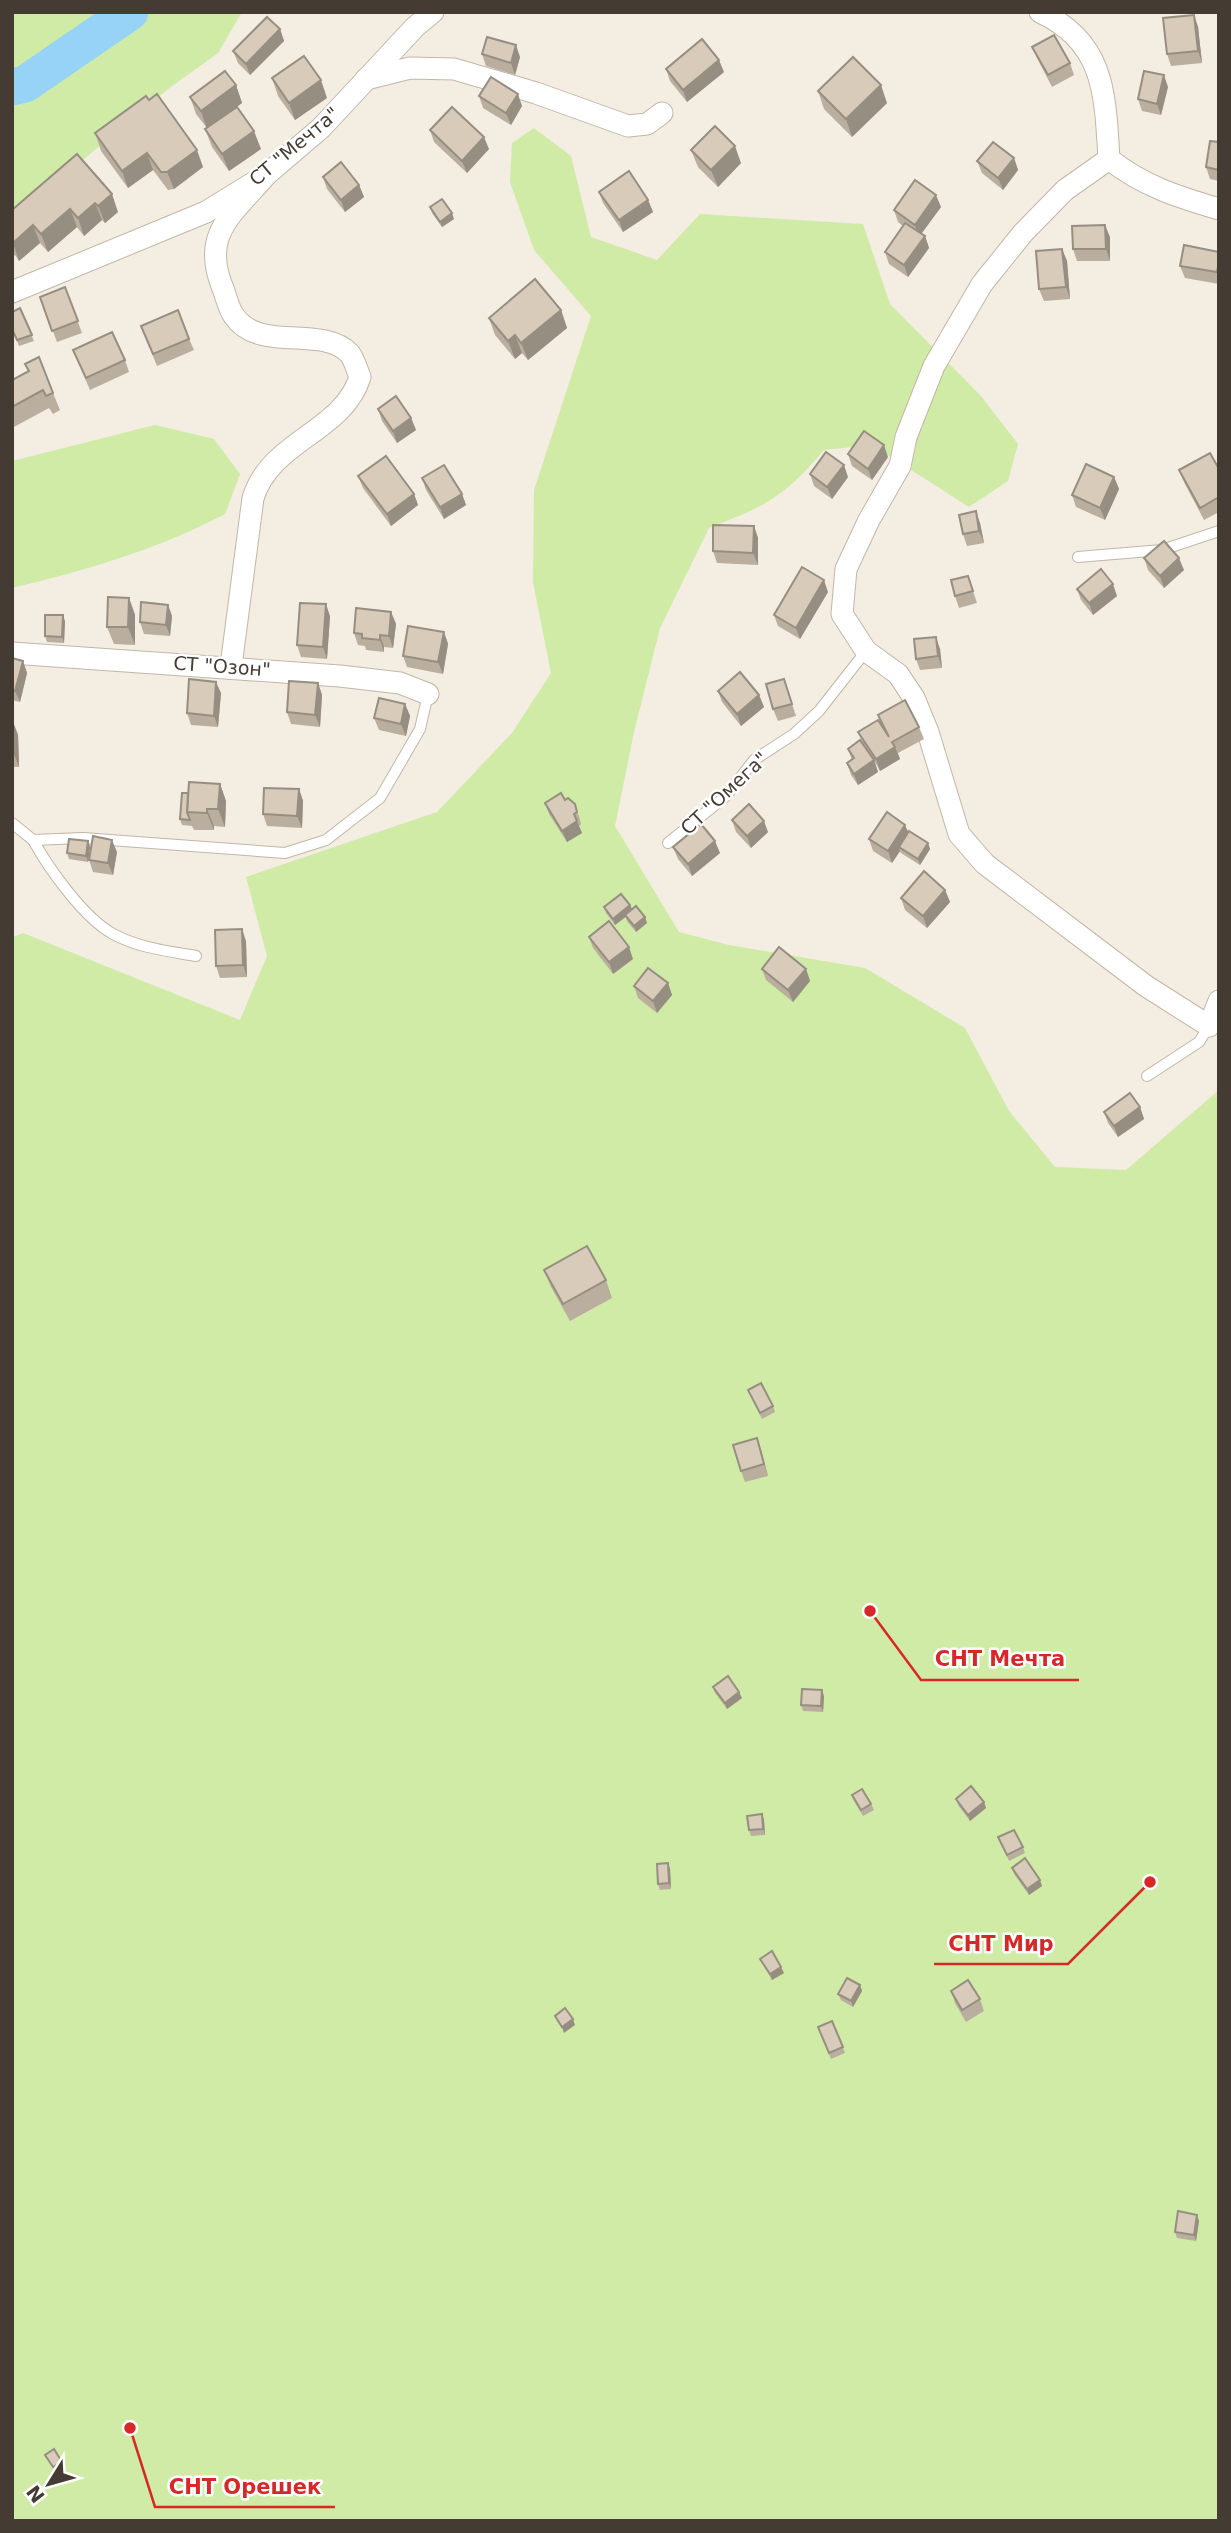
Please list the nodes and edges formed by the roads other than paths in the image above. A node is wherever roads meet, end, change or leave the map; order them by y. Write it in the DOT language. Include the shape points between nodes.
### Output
graph roads {
  1 [pos="433,12"];
  2 [pos="1040,12"];
  3 [pos="366,79"];
  4 [pos="662,113"];
  5 [pos="1110,159"];
  6 [pos="266,175"];
  7 [pos="1219,209"];
  8 [pos="12,292"];
  9 [pos="1219,531"];
  10 [pos="1078,557"];
  11 [pos="866,651"];
  12 [pos="12,653"];
  13 [pos="231,666"];
  14 [pos="428,694"];
  15 [pos="12,823"];
  16 [pos="33,840"];
  17 [pos="668,844"];
  18 [pos="196,956"];
  19 [pos="1219,1001"];
  20 [pos="1209,1026"];
  21 [pos="1147,1076"];
  1 -- 3 [label="street, СТ \"Мечта\""];
  2 -- 5 [label="street" via="1076,34 1088,49 1107,115"];
  3 -- 4 [label="street" via="410,68 454,69 628,126 647,124"];
  3 -- 6 [label="street, СТ \"Мечта\"" via="321,128"];
  5 -- 7 [label="street" via="1159,191"];
  5 -- 11 [label="street" via="1065,190 1023,233 982,284 934,366 906,437 900,466 846,569 842,614"];
  6 -- 8 [label="street, СТ \"Мечта\"" via="206,212"];
  6 -- 13 [label="street" via="225,224 213,251 234,316 250,330 332,342 349,353 360,377 357,389 340,409 284,450 258,481"];
  9 -- 10 [label="lane" via="1162,550"];
  11 -- 17 [label="lane, СТ \"Омега\"" via="819,711 754,760 726,796"];
  11 -- 20 [label="street" via="898,674 914,698 959,834 985,864 1146,986"];
  12 -- 13 [label="street, СТ \"Озон\""];
  13 -- 14 [label="street, СТ \"Озон\"" via="400,683"];
  14 -- 16 [label="lane" via="420,729 380,798 326,840 285,853 83,838"];
  15 -- 16 [label="lane"];
  16 -- 18 [label="lane" via="48,867 111,933 147,948"];
  19 -- 20 [label="street"];
  20 -- 21 [label="lane" via="1199,1042"];
}
